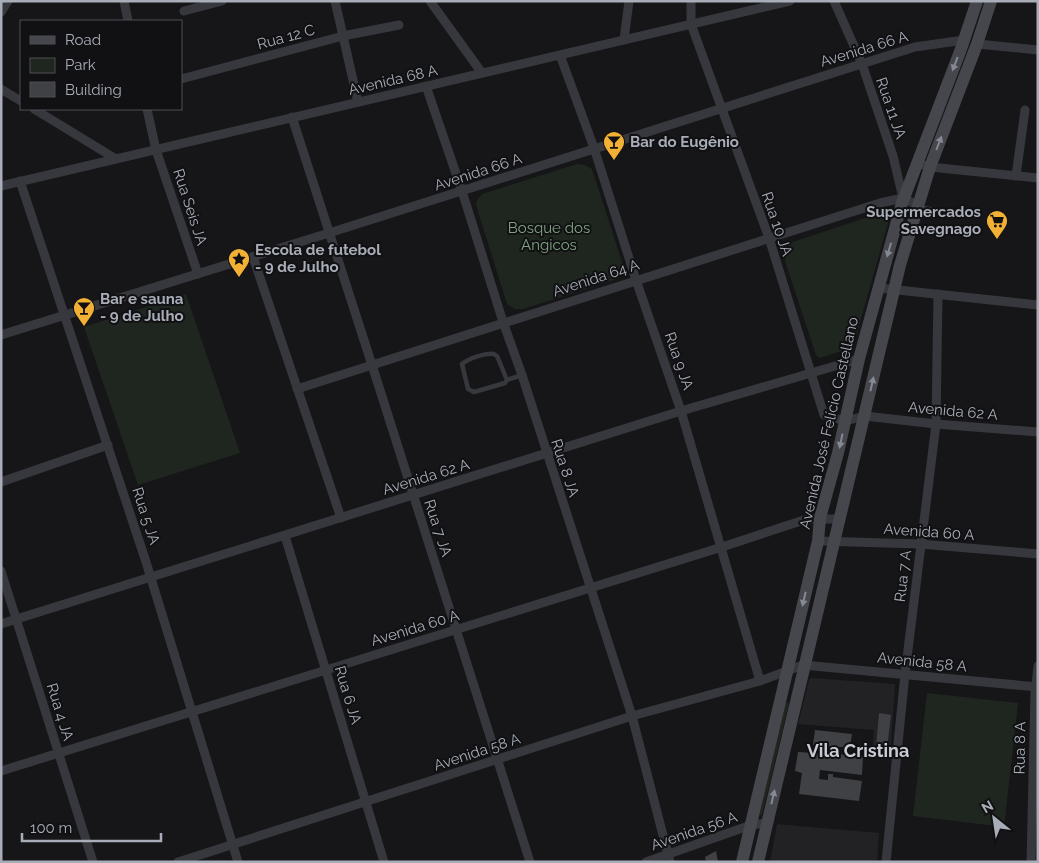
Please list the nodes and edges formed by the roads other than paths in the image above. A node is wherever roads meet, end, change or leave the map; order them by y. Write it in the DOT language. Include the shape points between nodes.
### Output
graph roads {
  1 [pos="8,1"];
  2 [pos="124,1"];
  3 [pos="222,1"];
  4 [pos="335,1"];
  5 [pos="430,1"];
  6 [pos="629,1"];
  7 [pos="691,1"];
  8 [pos="790,1"];
  9 [pos="834,1"];
  10 [pos="977,1"];
  11 [pos="991,1"];
  12 [pos="184,10"];
  13 [pos="1,12"];
  14 [pos="128,20"];
  15 [pos="691,24"];
  16 [pos="399,25"];
  17 [pos="343,36"];
  18 [pos="624,40"];
  19 [pos="964,40"];
  20 [pos="977,44"];
  21 [pos="1038,50"];
  22 [pos="560,55"];
  23 [pos="862,64"];
  24 [pos="482,73"];
  25 [pos="182,79"];
  26 [pos="426,86"];
  27 [pos="1,89"];
  28 [pos="20,100"];
  29 [pos="358,102"];
  30 [pos="721,109"];
  31 [pos="36,110"];
  32 [pos="147,110"];
  33 [pos="1024,110"];
  34 [pos="292,118"];
  35 [pos="594,148"];
  36 [pos="156,150"];
  37 [pos="116,159"];
  38 [pos="924,165"];
  39 [pos="1016,176"];
  40 [pos="1038,178"];
  41 [pos="20,181"];
  42 [pos="1,186"];
  43 [pos="462,191"];
  44 [pos="903,199"];
  45 [pos="919,206"];
  46 [pos="939,211"];
  47 [pos="329,233"];
  48 [pos="769,238"];
  49 [pos="253,257"];
  50 [pos="198,274"];
  51 [pos="636,280"];
  52 [pos="879,288"];
  53 [pos="894,289"];
  54 [pos="938,294"];
  55 [pos="1038,305"];
  56 [pos="65,314"];
  57 [pos="503,322"];
  58 [pos="1,335"];
  59 [pos="859,359"];
  60 [pos="372,365"];
  61 [pos="811,372"];
  62 [pos="522,375"];
  63 [pos="507,380"];
  64 [pos="297,389"];
  65 [pos="681,412"];
  66 [pos="865,416"];
  67 [pos="845,421"];
  68 [pos="936,424"];
  69 [pos="1038,432"];
  70 [pos="108,445"];
  71 [pos="546,454"];
  72 [pos="1,482"];
  73 [pos="413,495"];
  74 [pos="341,518"];
  75 [pos="820,518"];
  76 [pos="838,519"];
  77 [pos="284,536"];
  78 [pos="818,541"];
  79 [pos="835,542"];
  80 [pos="920,544"];
  81 [pos="722,548"];
  82 [pos="1038,554"];
  83 [pos="1,571"];
  84 [pos="151,578"];
  85 [pos="591,588"];
  86 [pos="17,619"];
  87 [pos="1,624"];
  88 [pos="456,630"];
  89 [pos="804,665"];
  90 [pos="1038,666"];
  91 [pos="326,670"];
  92 [pos="787,672"];
  93 [pos="905,674"];
  94 [pos="760,680"];
  95 [pos="1037,687"];
  96 [pos="192,711"];
  97 [pos="632,716"];
  98 [pos="59,753"];
  99 [pos="497,760"];
  100 [pos="1,771"];
  101 [pos="366,802"];
  102 [pos="767,823"];
  103 [pos="751,825"];
  104 [pos="233,844"];
  105 [pos="669,858"];
  106 [pos="93,862"];
  107 [pos="178,862"];
  108 [pos="238,862"];
  109 [pos="384,862"];
  110 [pos="530,862"];
  111 [pos="646,862"];
  112 [pos="742,862"];
  113 [pos="758,862"];
  114 [pos="886,862"];
  115 [pos="1031,862"];
  1 -- 13 [label="street"];
  2 -- 14 [label="street"];
  3 -- 12 [label="street"];
  4 -- 17 [label="street"];
  5 -- 24 [label="street"];
  6 -- 18 [label="street"];
  7 -- 15 [label="street"];
  8 -- 15 [label="street, Avenida 68 A"];
  9 -- 23 [label="street, Rua 11 JA"];
  10 -- 19 [label="main road, Avenida José Felício Castellano"];
  11 -- 20 [label="main road, Avenida José Felício Castellano"];
  15 -- 18 [label="street, Avenida 68 A"];
  15 -- 30 [label="street, Rua 10 JA"];
  16 -- 17 [label="street, Rua 12 C"];
  17 -- 25 [label="street, Rua 12 C"];
  17 -- 29 [label="street"];
  18 -- 22 [label="street, Avenida 68 A"];
  19 -- 23 [label="street, Avenida 66 A" via="915,47"];
  19 -- 38 [label="main road, Avenida José Felício Castellano, one-way"];
  20 -- 21 [label="street"];
  38 -- 20 [label="main road, Avenida José Felício Castellano, one-way"];
  22 -- 24 [label="street, Avenida 68 A"];
  22 -- 35 [label="street, Rua 9 JA"];
  23 -- 30 [label="street, Avenida 66 A"];
  23 -- 44 [label="street, Rua 11 JA" via="893,156"];
  24 -- 26 [label="street, Avenida 68 A"];
  26 -- 29 [label="street, Avenida 68 A"];
  26 -- 43 [label="street, Rua 8 JA"];
  27 -- 28 [label="street"];
  29 -- 34 [label="street, Avenida 68 A"];
  30 -- 35 [label="street, Avenida 66 A"];
  30 -- 48 [label="street, Rua 10 JA"];
  31 -- 37 [label="street"];
  32 -- 36 [label="street, Rua Seis JA"];
  33 -- 39 [label="street"];
  34 -- 36 [label="street, Avenida 68 A"];
  34 -- 47 [label="street, Rua 7 JA"];
  35 -- 43 [label="street, Avenida 66 A"];
  35 -- 51 [label="street, Rua 9 JA"];
  36 -- 37 [label="street, Avenida 68 A"];
  36 -- 50 [label="street, Rua Seis JA"];
  37 -- 41 [label="street, Avenida 68 A"];
  38 -- 39 [label="street"];
  38 -- 44 [label="main road, Avenida José Felício Castellano"];
  38 -- 45 [label="main road, Avenida José Felício Castellano"];
  39 -- 40 [label="street"];
  41 -- 42 [label="street, Avenida 68 A"];
  41 -- 56 [label="street, Rua 5 JA"];
  43 -- 47 [label="street, Avenida 66 A"];
  43 -- 57 [label="street, Rua 8 JA"];
  44 -- 45 [label="street"];
  44 -- 48 [label="street, Avenida 64 A" via="880,203"];
  44 -- 52 [label="main road, Avenida José Felício Castellano, one-way"];
  45 -- 46 [label="lane"];
  45 -- 53 [label="main road, Avenida José Felício Castellano"];
  47 -- 49 [label="street, Avenida 66 A"];
  47 -- 60 [label="street, Rua 7 JA"];
  48 -- 51 [label="street, Avenida 64 A"];
  48 -- 61 [label="street, Rua 10 JA"];
  49 -- 50 [label="street, Avenida 66 A"];
  49 -- 64 [label="street"];
  50 -- 56 [label="street, Avenida 66 A"];
  51 -- 57 [label="street, Avenida 64 A"];
  51 -- 65 [label="street, Rua 9 JA"];
  52 -- 53 [label="street"];
  52 -- 59 [label="main road, Avenida José Felício Castellano"];
  53 -- 54 [label="street"];
  66 -- 53 [label="main road, Avenida José Felício Castellano, one-way"];
  54 -- 55 [label="street"];
  54 -- 68 [label="street, Rua 7 A"];
  56 -- 58 [label="street, Avenida 66 A"];
  56 -- 70 [label="street, Rua 5 JA"];
  57 -- 60 [label="street, Avenida 64 A"];
  57 -- 62 [label="street, Rua 8 JA"];
  59 -- 61 [label="street, Avenida 62 A"];
  59 -- 67 [label="main road, Avenida José Felício Castellano"];
  60 -- 64 [label="street, Avenida 64 A"];
  60 -- 73 [label="street, Rua 7 JA"];
  61 -- 65 [label="street, Avenida 62 A"];
  61 -- 67 [label="street, Rua 10 JA" via="824,415"];
  62 -- 63 [label="lane"];
  62 -- 71 [label="street, Rua 8 JA"];
  63 -- 63 [label="lane" via="488,389 471,392 462,364 494,354"];
  64 -- 74 [label="street"];
  65 -- 71 [label="street, Avenida 62 A"];
  65 -- 81 [label="street, Rua 9 JA"];
  66 -- 67 [label="street"];
  66 -- 68 [label="street, Avenida 62 A"];
  66 -- 76 [label="main road, Avenida José Felício Castellano"];
  67 -- 75 [label="main road, Avenida José Felício Castellano, one-way"];
  68 -- 69 [label="street, Avenida 62 A"];
  68 -- 80 [label="street, Rua 7 A"];
  70 -- 72 [label="street"];
  70 -- 84 [label="street, Rua 5 JA"];
  71 -- 73 [label="street, Avenida 62 A"];
  71 -- 85 [label="street, Rua 8 JA"];
  73 -- 74 [label="street, Avenida 62 A"];
  73 -- 88 [label="street, Rua 7 JA"];
  74 -- 77 [label="street, Avenida 62 A"];
  75 -- 76 [label="street, Avenida 60 A"];
  75 -- 78 [label="main road, Avenida José Felício Castellano"];
  75 -- 81 [label="street, Avenida 60 A" via="807,519"];
  76 -- 79 [label="main road, Avenida José Felício Castellano"];
  77 -- 84 [label="street, Avenida 62 A"];
  77 -- 91 [label="street, Rua 6 JA"];
  78 -- 79 [label="street, Avenida 60 A"];
  78 -- 92 [label="main road, Avenida José Felício Castellano, one-way"];
  79 -- 80 [label="street, Avenida 60 A"];
  79 -- 89 [label="main road, Avenida José Felício Castellano"];
  80 -- 82 [label="street, Avenida 60 A"];
  80 -- 93 [label="street, Rua 7 A"];
  81 -- 85 [label="street, Avenida 60 A"];
  81 -- 94 [label="street, Rua 9 JA"];
  83 -- 86 [label="street, Rua 4 JA"];
  84 -- 86 [label="street, Avenida 62 A"];
  84 -- 96 [label="street, Rua 5 JA"];
  85 -- 88 [label="street, Avenida 60 A"];
  85 -- 97 [label="street, Rua 8 JA"];
  86 -- 87 [label="street, Avenida 62 A"];
  86 -- 98 [label="street, Rua 4 JA"];
  88 -- 91 [label="street, Avenida 60 A"];
  88 -- 99 [label="street, Rua 7 JA"];
  89 -- 92 [label="street, Avenida 58 A"];
  89 -- 93 [label="street, Avenida 58 A"];
  102 -- 89 [label="main road, Avenida José Felício Castellano, one-way"];
  90 -- 95 [label="street, Rua 8 A"];
  91 -- 96 [label="street, Avenida 60 A"];
  91 -- 101 [label="street, Rua 6 JA"];
  92 -- 94 [label="street, Avenida 58 A"];
  92 -- 103 [label="main road, Avenida José Felício Castellano"];
  93 -- 95 [label="street, Avenida 58 A"];
  93 -- 114 [label="street, Rua 7 A"];
  94 -- 97 [label="street, Avenida 58 A"];
  95 -- 115 [label="street, Rua 8 A"];
  96 -- 98 [label="street, Avenida 60 A"];
  96 -- 104 [label="street, Rua 5 JA"];
  97 -- 99 [label="street, Avenida 58 A"];
  97 -- 105 [label="street, Rua 8 JA"];
  98 -- 100 [label="street, Avenida 60 A"];
  98 -- 106 [label="street, Rua 4 JA"];
  99 -- 101 [label="street, Avenida 58 A"];
  99 -- 110 [label="street, Rua 7 JA"];
  101 -- 104 [label="street, Avenida 58 A"];
  101 -- 109 [label="street, Rua 6 JA"];
  102 -- 103 [label="street, Avenida 56 A"];
  102 -- 113 [label="main road, Avenida José Felício Castellano"];
  103 -- 105 [label="street, Avenida 56 A"];
  103 -- 112 [label="main road, Avenida José Felício Castellano"];
  104 -- 107 [label="street, Avenida 58 A"];
  104 -- 108 [label="street, Rua 5 JA"];
  105 -- 111 [label="street, Avenida 56 A"];
}
